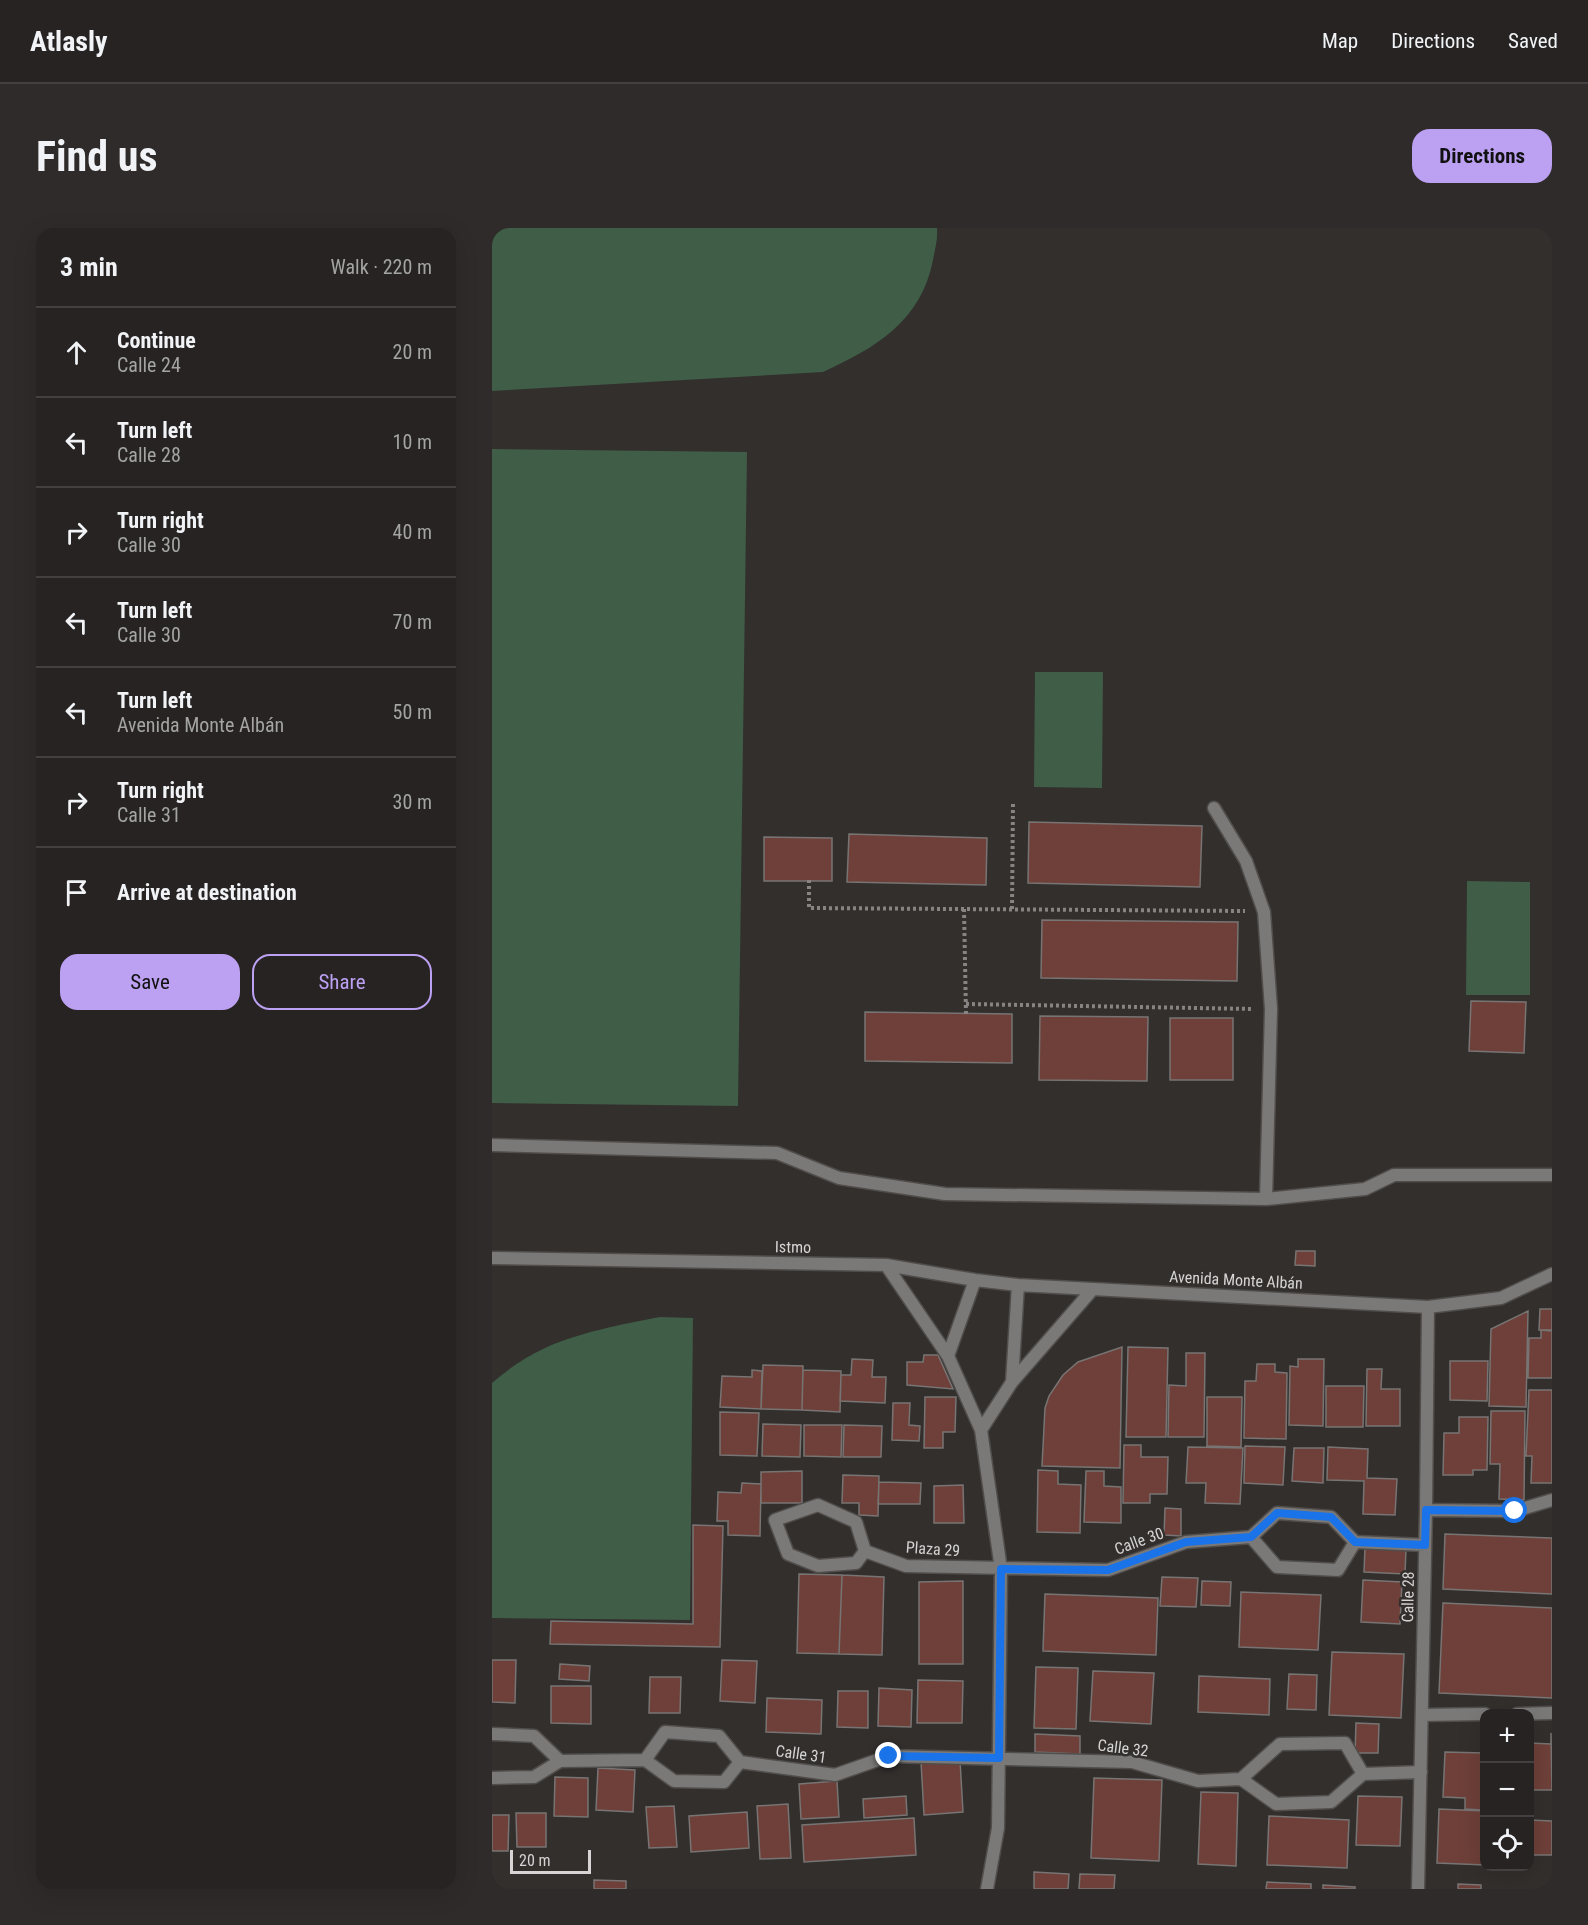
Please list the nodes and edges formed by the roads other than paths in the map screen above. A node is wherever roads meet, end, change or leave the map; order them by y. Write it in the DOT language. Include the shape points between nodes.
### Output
graph roads {
  1 [pos="1214,808"];
  2 [pos="492,1145"];
  3 [pos="1552,1175"];
  4 [pos="1266,1199"];
  5 [pos="492,1258"];
  6 [pos="886,1265"];
  7 [pos="1552,1274"];
  8 [pos="975,1280"];
  9 [pos="1018,1285"];
  10 [pos="1092,1290"];
  11 [pos="1428,1306"];
  12 [pos="948,1356"];
  13 [pos="1012,1382"];
  14 [pos="981,1430"];
  15 [pos="1552,1500"];
  16 [pos="1426,1510"];
  17 [pos="1251,1537"];
  18 [pos="1355,1542"];
  19 [pos="1425,1545"];
  20 [pos="865,1551"];
  21 [pos="1001,1569"];
  22 [pos="1534,1713"];
  23 [pos="1552,1713"];
  24 [pos="1480,1714"];
  25 [pos="1422,1715"];
  26 [pos="492,1734"];
  27 [pos="999,1758"];
  28 [pos="645,1760"];
  29 [pos="560,1761"];
  30 [pos="740,1762"];
  31 [pos="1421,1772"];
  32 [pos="1363,1774"];
  33 [pos="492,1778"];
  34 [pos="1241,1779"];
  35 [pos="987,1889"];
  36 [pos="1418,1889"];
  1 -- 4 [label="street" via="1246,861 1264,912 1271,1009"];
  2 -- 4 [label="street" via="777,1153 839,1178 945,1194"];
  3 -- 4 [label="street" via="1394,1175 1365,1189"];
  5 -- 6 [label="street, Istmo"];
  6 -- 8 [label="street, Istmo"];
  6 -- 12 [label="street"];
  7 -- 11 [label="street, Avenida Monte Albán" via="1501,1298"];
  8 -- 9 [label="street, Istmo"];
  8 -- 12 [label="street"];
  9 -- 10 [label="street, Istmo"];
  9 -- 13 [label="street"];
  10 -- 11 [label="street, Avenida Monte Albán"];
  10 -- 13 [label="street"];
  11 -- 16 [label="street, Calle 28"];
  12 -- 14 [label="street"];
  13 -- 14 [label="street"];
  14 -- 21 [label="street"];
  15 -- 16 [label="street" via="1515,1511"];
  16 -- 19 [label="street, Calle 28"];
  17 -- 18 [label="street" via="1277,1513 1331,1517"];
  17 -- 18 [label="street" via="1277,1567 1307,1569 1338,1570"];
  17 -- 21 [label="street, Calle 30" via="1186,1542 1108,1570"];
  18 -- 19 [label="street"];
  19 -- 25 [label="street, Calle 28"];
  20 -- 20 [label="street" via="856,1522 818,1505 775,1520 788,1554 818,1566 856,1563"];
  20 -- 21 [label="street, Plaza 29" via="906,1566"];
  21 -- 27 [label="street"];
  22 -- 23 [label="street"];
  24 -- 25 [label="street"];
  25 -- 31 [label="street, Calle 28"];
  26 -- 29 [label="street" via="534,1736"];
  27 -- 30 [label="street, Calle 31" via="889,1756 835,1775"];
  27 -- 34 [label="street, Calle 32" via="1132,1762 1198,1780"];
  27 -- 35 [label="street" via="998,1828"];
  28 -- 29 [label="street"];
  28 -- 30 [label="street" via="674,1781 724,1782"];
  28 -- 30 [label="street" via="665,1732 719,1736"];
  29 -- 33 [label="street" via="534,1777"];
  31 -- 32 [label="street"];
  31 -- 36 [label="street, Calle 28"];
  32 -- 34 [label="street" via="1331,1802 1276,1804"];
  32 -- 34 [label="street" via="1345,1743 1280,1744"];
}
